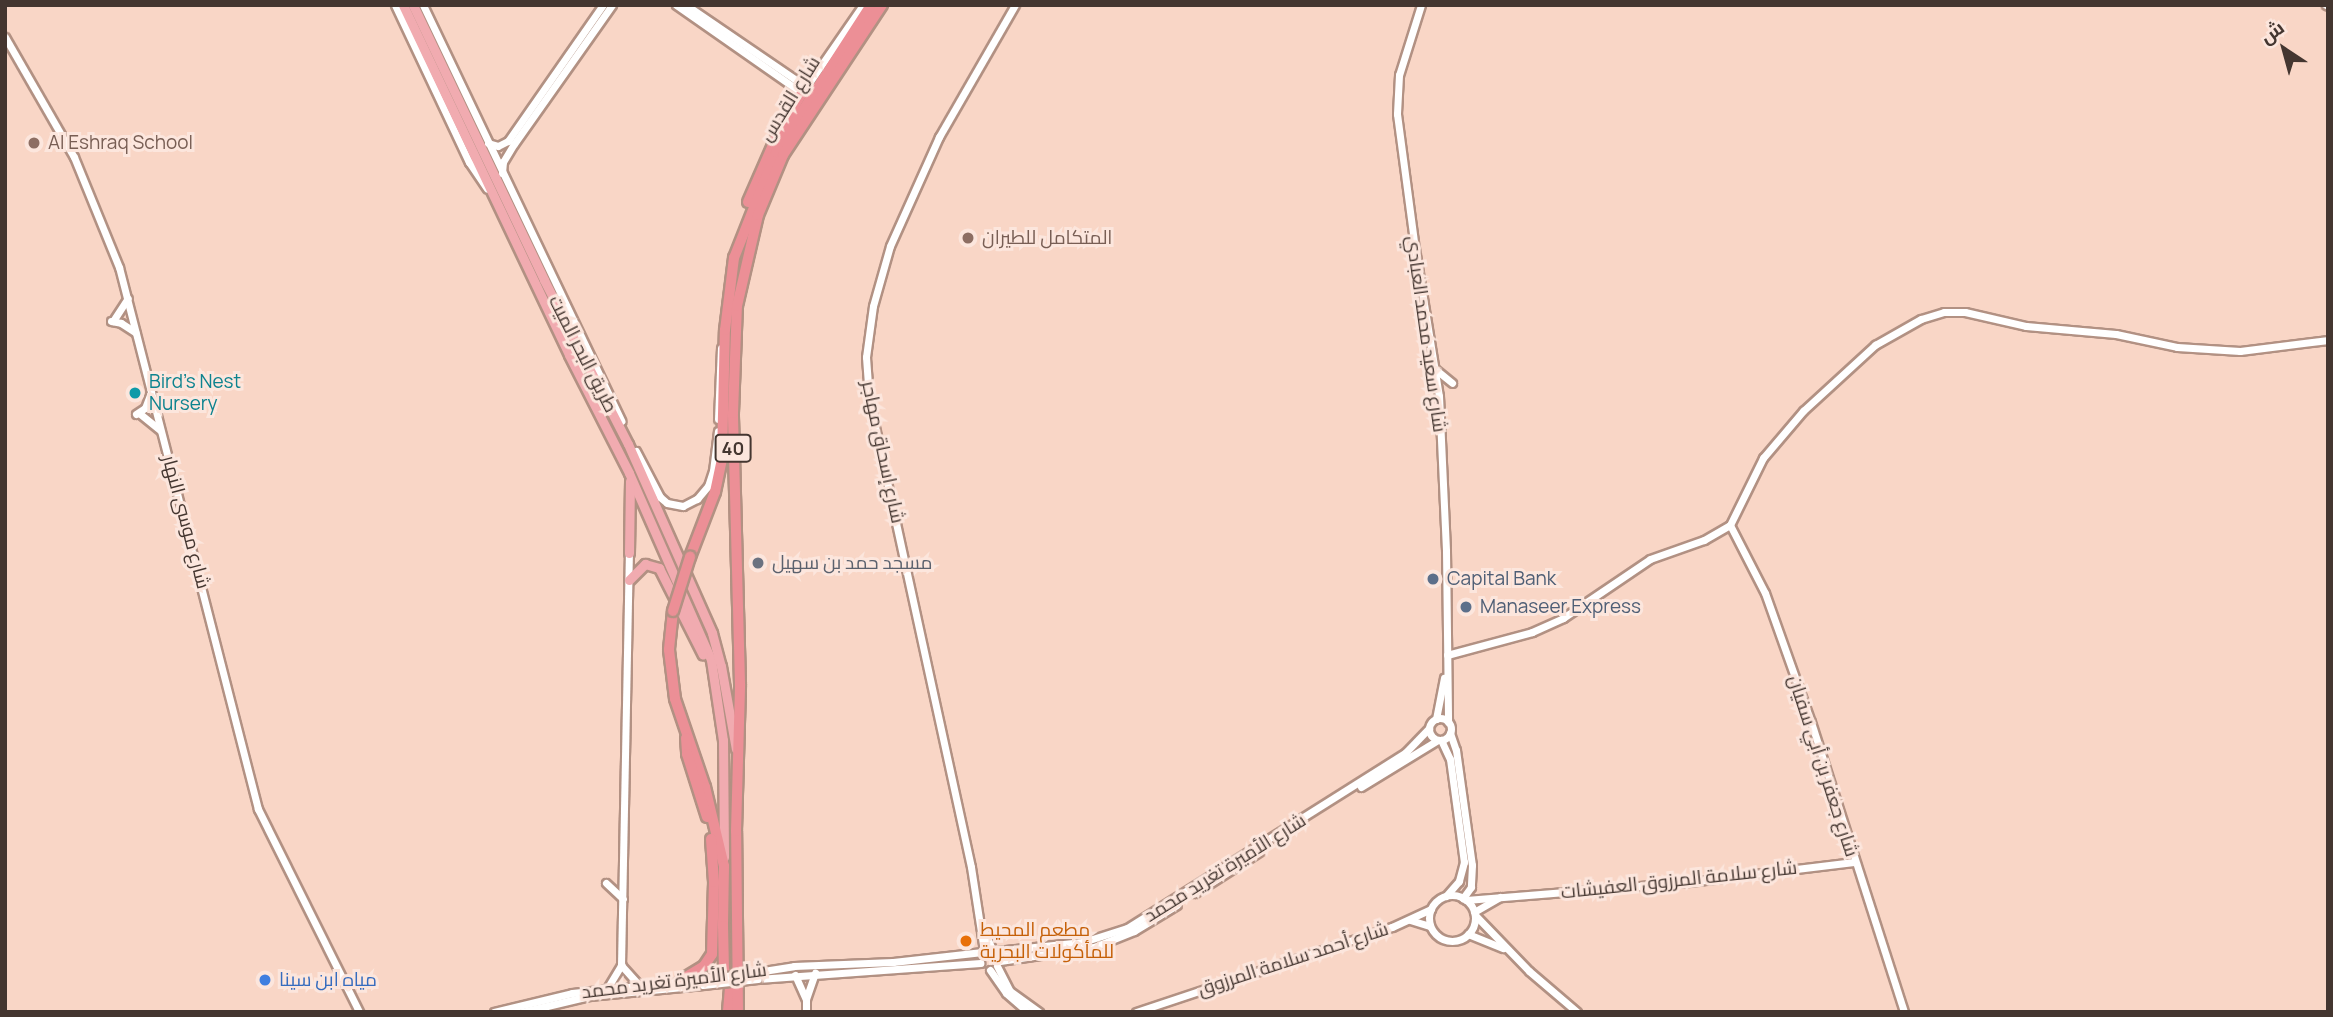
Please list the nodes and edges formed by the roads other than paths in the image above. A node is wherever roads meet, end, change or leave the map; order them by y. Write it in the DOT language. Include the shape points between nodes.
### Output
graph roads {
  1 [pos="395,5"];
  2 [pos="403,5"];
  3 [pos="413,5"];
  4 [pos="423,5"];
  5 [pos="603,5"];
  6 [pos="612,5"];
  7 [pos="676,5"];
  8 [pos="686,5"];
  9 [pos="863,5"];
  10 [pos="871,5"];
  11 [pos="881,5"];
  12 [pos="1015,5"];
  13 [pos="1421,5"];
  14 [pos="5,37"];
  15 [pos="804,90"];
  16 [pos="487,143"];
  17 [pos="502,174"];
  18 [pos="495,198"];
  19 [pos="753,216"];
  20 [pos="734,258"];
  21 [pos="128,297"];
  22 [pos="725,330"];
  23 [pos="137,334"];
  24 [pos="2328,340"];
  25 [pos="1435,369"];
  26 [pos="1452,383"];
  27 [pos="152,391"];
  28 [pos="162,431"];
  29 [pos="629,473"];
  30 [pos="1730,525"];
  31 [pos="661,547"];
  32 [pos="675,552"];
  33 [pos="629,553"];
  34 [pos="629,580"];
  35 [pos="1447,655"];
  36 [pos="1447,667"];
  37 [pos="713,676"];
  38 [pos="1436,719"];
  39 [pos="1448,722"];
  40 [pos="1429,728"];
  41 [pos="1450,733"];
  42 [pos="685,734"];
  43 [pos="1439,740"];
  44 [pos="737,759"];
  45 [pos="1854,862"];
  46 [pos="724,866"];
  47 [pos="606,883"];
  48 [pos="1446,896"];
  49 [pos="1504,896"];
  50 [pos="623,899"];
  51 [pos="1464,899"];
  52 [pos="1431,909"];
  53 [pos="1474,913"];
  54 [pos="1410,920"];
  55 [pos="1430,926"];
  56 [pos="1468,934"];
  57 [pos="1507,950"];
  58 [pos="988,951"];
  59 [pos="980,962"];
  60 [pos="621,965"];
  61 [pos="996,966"];
  62 [pos="815,973"];
  63 [pos="757,975"];
  64 [pos="795,975"];
  65 [pos="681,980"];
  66 [pos="703,982"];
  67 [pos="638,984"];
  68 [pos="607,987"];
  69 [pos="806,1000"];
  70 [pos="358,1011"];
  71 [pos="494,1012"];
  72 [pos="522,1012"];
  73 [pos="728,1012"];
  74 [pos="738,1012"];
  75 [pos="806,1012"];
  76 [pos="1028,1012"];
  77 [pos="1039,1012"];
  78 [pos="1136,1012"];
  79 [pos="1577,1012"];
  80 [pos="1904,1012"];
  1 -- 18 [label="street" via="469,162"];
  2 -- 18 [label="main road"];
  3 -- 32 [label="main road, طريق البحر الميت" via="628,444"];
  4 -- 16 [label="street"];
  5 -- 16 [label="street" via="508,141 498,146"];
  6 -- 17 [label="street" via="514,144 503,162"];
  7 -- 15 [label="street"];
  8 -- 15 [label="street"];
  9 -- 15 [label="street"];
  10 -- 19 [label="highway, شارع القدس / 40" via="787,133"];
  11 -- 19 [label="highway, شارع القدس / 40" via="783,155"];
  12 -- 58 [label="street, شارع إسحاق مهاجر" via="939,137 890,246 873,306 866,357 869,398"];
  13 -- 25 [label="street, شارع سعيد محمد العبادي" via="1399,75 1397,114"];
  14 -- 21 [label="street, شارع موسى النهار" via="86,184"];
  15 -- 20 [label="highway" via="756,179 732,250"];
  16 -- 17 [label="street"];
  17 -- 22 [label="street" via="655,490 667,503 690,503 711,478"];
  18 -- 29 [label="main road"];
  19 -- 20 [label="highway, 40"];
  19 -- 44 [label="highway, 40" via="735,339"];
  20 -- 22 [label="highway, 40"];
  21 -- 23 [label="street, شارع موسى النهار"];
  21 -- 23 [label="street" via="112,321"];
  22 -- 42 [label="highway, 40, bridge" via="722,458 669,634 671,675"];
  23 -- 27 [label="street, شارع موسى النهار"];
  24 -- 30 [label="street" via="2240,351 2043,329 1955,312 1911,323 1860,358 1784,431 1763,458"];
  25 -- 26 [label="street"];
  25 -- 35 [label="street, شارع سعيد محمد العبادي"];
  27 -- 28 [label="street, شارع موسى النهار"];
  27 -- 28 [label="street" via="137,414"];
  28 -- 70 [label="street, شارع موسى النهار" via="258,809"];
  29 -- 31 [label="main road"];
  29 -- 33 [label="main road"];
  30 -- 35 [label="street" via="1704,540 1650,559 1563,618 1508,640"];
  30 -- 45 [label="street, شارع جعفر بن أبي سفيان" via="1765,593"];
  31 -- 32 [label="main road"];
  31 -- 37 [label="main road" via="711,660"];
  32 -- 44 [label="main road, طريق البحر الميت" via="712,633"];
  33 -- 34 [label="street"];
  34 -- 37 [label="main road" via="645,564 662,572"];
  34 -- 50 [label="street"];
  35 -- 36 [label="street, شارع سعيد محمد العبادي"];
  36 -- 38 [label="street, شارع سعيد محمد العبادي"];
  36 -- 39 [label="street, شارع سعيد محمد العبادي"];
  37 -- 46 [label="main road" via="723,740"];
  38 -- 39 [label="street"];
  38 -- 40 [label="street"];
  39 -- 41 [label="street"];
  40 -- 43 [label="street"];
  40 -- 58 [label="street, شارع الأميرة تغريد محمد" via="1406,752 1127,928 1083,942"];
  41 -- 43 [label="street"];
  41 -- 51 [label="street" via="1472,865 1472,883"];
  42 -- 46 [label="highway, 40" via="705,787"];
  42 -- 65 [label="highway" via="712,847 714,934 710,959"];
  43 -- 48 [label="street" via="1450,759 1464,862 1461,877"];
  43 -- 61 [label="street, شارع الأميرة تغريد محمد" via="1125,936"];
  44 -- 74 [label="highway, 40"];
  45 -- 49 [label="street, شارع سلامة المرزوق العفيشات" via="1689,882"];
  45 -- 80 [label="street, شارع جعفر بن أبي سفيان"];
  46 -- 73 [label="highway, 40"];
  47 -- 50 [label="street"];
  48 -- 51 [label="street"];
  48 -- 52 [label="street"];
  49 -- 51 [label="street, شارع سلامة المرزوق العفيشات"];
  49 -- 53 [label="street, شارع سلامة المرزوق العفيشات"];
  50 -- 60 [label="street"];
  51 -- 53 [label="street"];
  52 -- 54 [label="street, شارع أحمد سلامة المرزوق"];
  52 -- 55 [label="street"];
  53 -- 56 [label="street"];
  53 -- 57 [label="street"];
  54 -- 55 [label="street, شارع أحمد سلامة المرزوق"];
  54 -- 78 [label="street, شارع أحمد سلامة المرزوق"];
  55 -- 56 [label="street" via="1448,941"];
  56 -- 57 [label="street"];
  57 -- 79 [label="street"];
  58 -- 59 [label="street"];
  58 -- 61 [label="street"];
  58 -- 63 [label="street, شارع الأميرة تغريد محمد"];
  59 -- 61 [label="street"];
  59 -- 62 [label="street, شارع الأميرة تغريد محمد"];
  60 -- 67 [label="street"];
  60 -- 68 [label="street"];
  61 -- 76 [label="street" via="1006,993"];
  61 -- 77 [label="street" via="1010,991"];
  62 -- 64 [label="street, شارع الأميرة تغريد محمد"];
  62 -- 69 [label="street"];
  63 -- 64 [label="street, شارع الأميرة تغريد محمد"];
  63 -- 66 [label="street, شارع الأميرة تغريد محمد, bridge"];
  64 -- 69 [label="street"];
  65 -- 66 [label="street, شارع الأميرة تغريد محمد"];
  65 -- 67 [label="street, شارع الأميرة تغريد محمد"];
  66 -- 72 [label="street, شارع الأميرة تغريد محمد" via="589,996"];
  67 -- 68 [label="street, شارع الأميرة تغريد محمد"];
  68 -- 71 [label="street, شارع الأميرة تغريد محمد"];
  69 -- 75 [label="street"];
}
